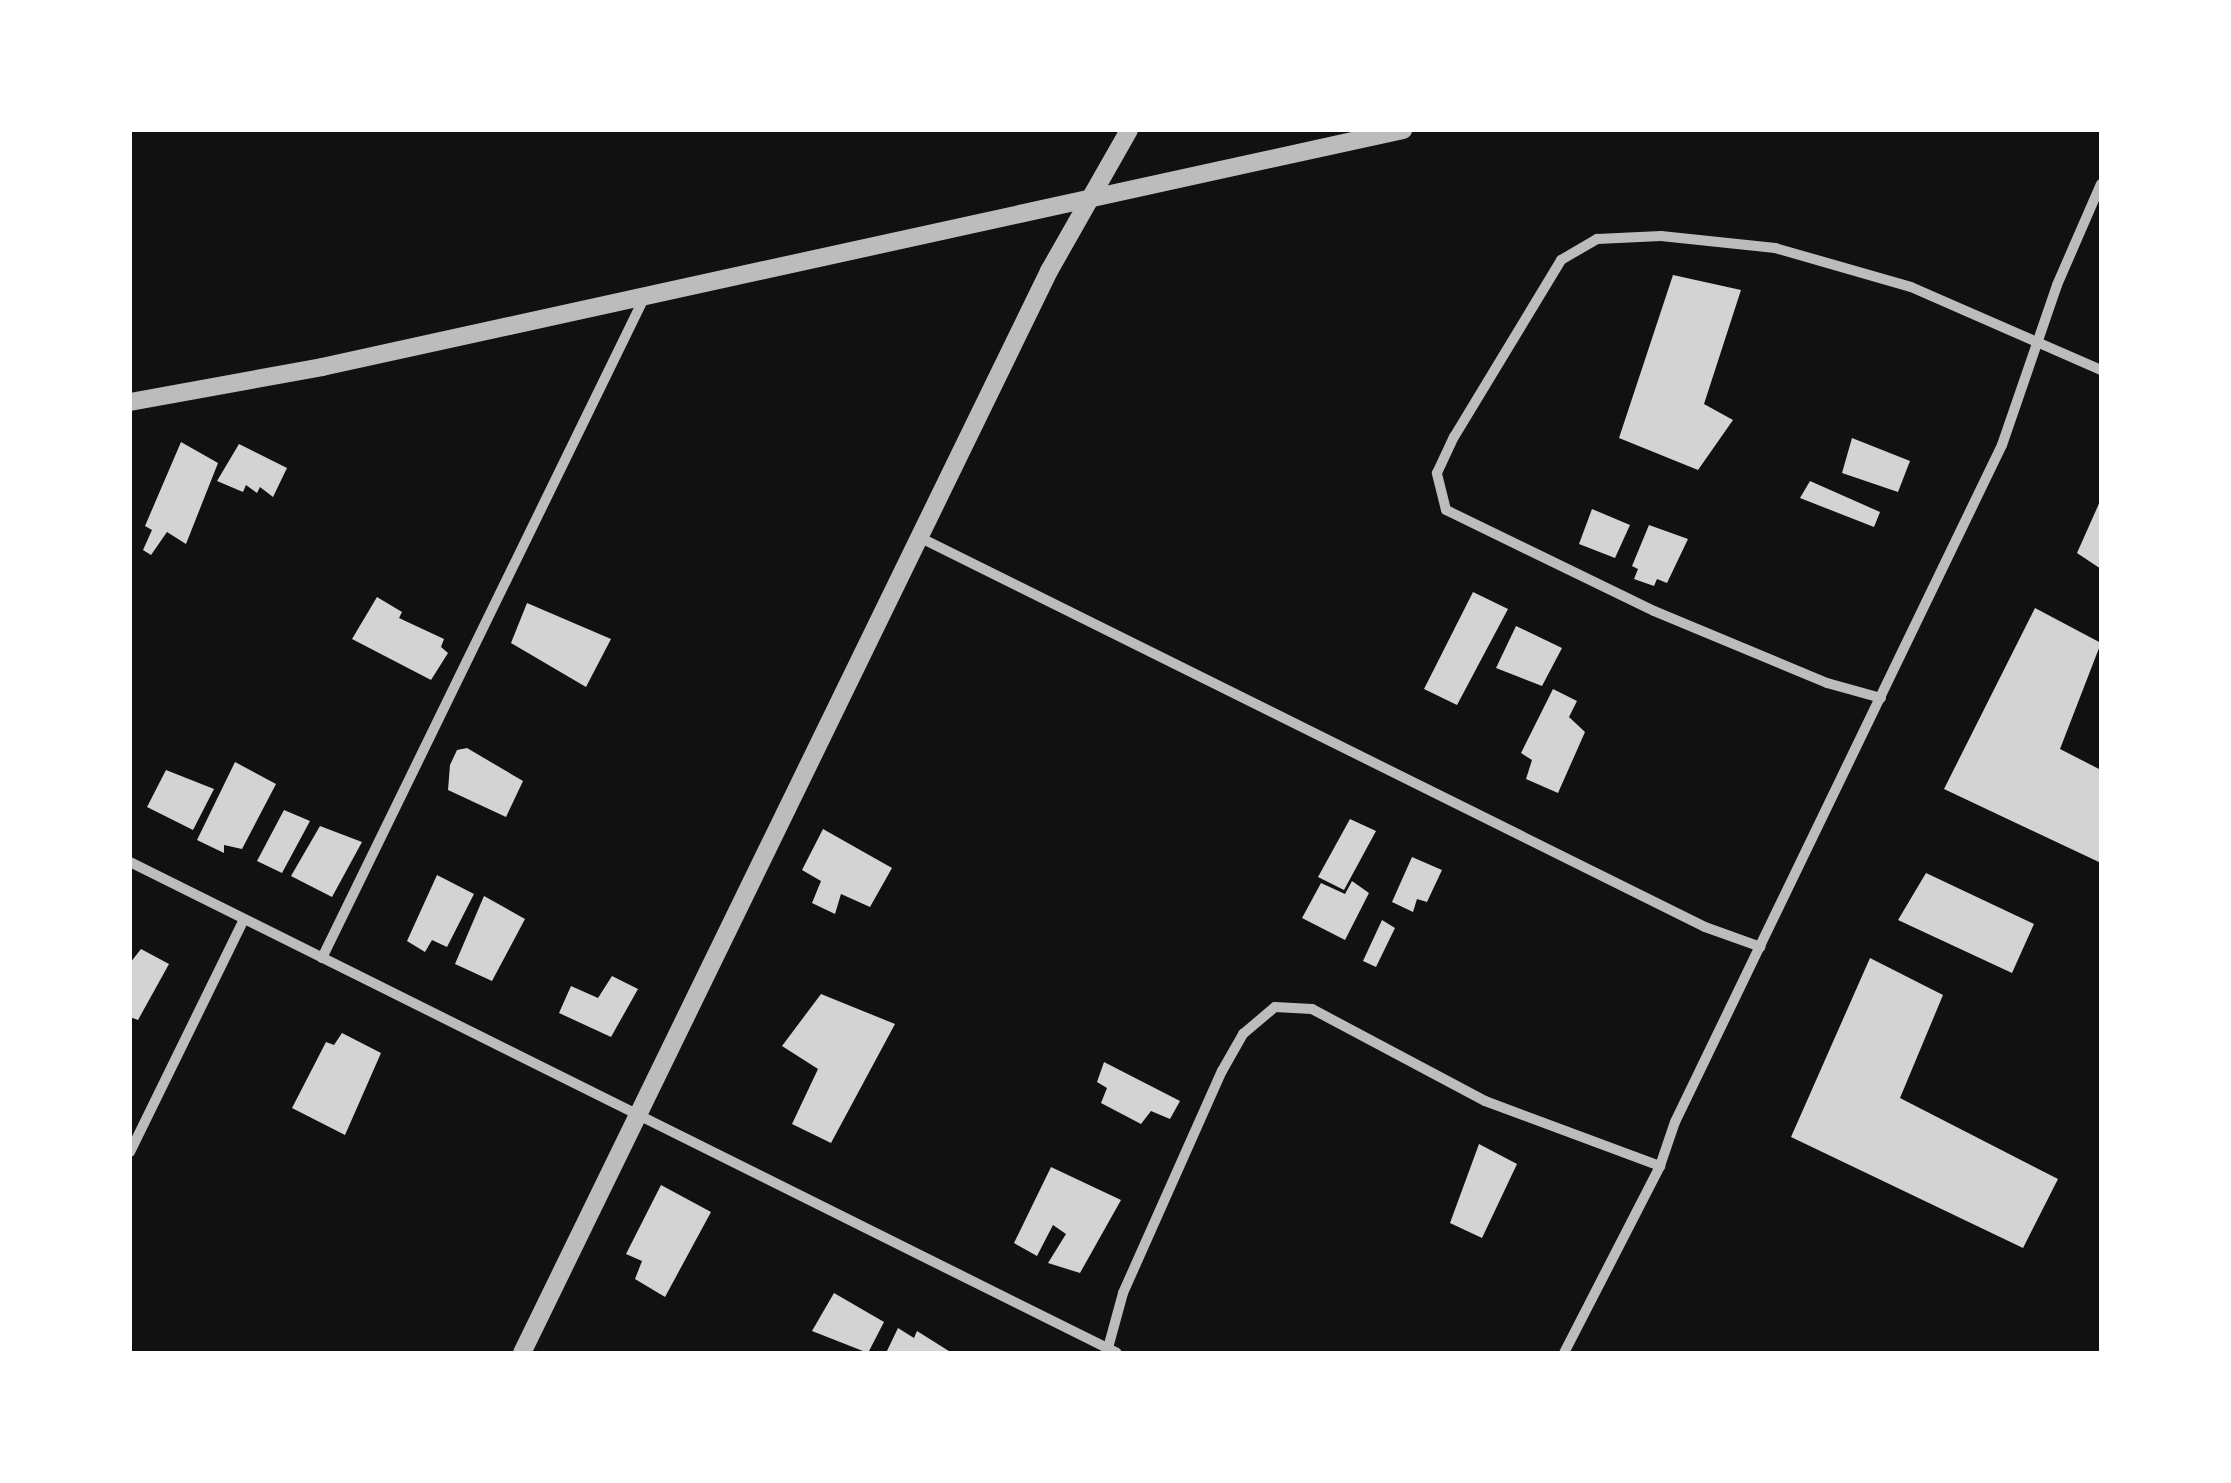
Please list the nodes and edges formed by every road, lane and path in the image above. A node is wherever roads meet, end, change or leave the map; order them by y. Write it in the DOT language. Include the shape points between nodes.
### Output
graph roads {
  1 [pos="1129,130"];
  2 [pos="1403,130"];
  3 [pos="2101,184"];
  4 [pos="1091,197"];
  5 [pos="647,293"];
  6 [pos="2040,340"];
  7 [pos="2101,370"];
  8 [pos="130,402"];
  9 [pos="923,539"];
  10 [pos="1881,698"];
  11 [pos="130,862"];
  12 [pos="244,918"];
  13 [pos="1760,947"];
  14 [pos="322,958"];
  15 [pos="636,1116"];
  16 [pos="130,1152"];
  17 [pos="1660,1166"];
  18 [pos="1112,1351"];
  19 [pos="522,1353"];
  20 [pos="1564,1353"];
  1 -- 4 [label="street"];
  2 -- 4 [label="street"];
  3 -- 6 [label="street"];
  4 -- 5 [label="street"];
  4 -- 9 [label="street"];
  5 -- 8 [label="street" via="359,359"];
  5 -- 14 [label="street"];
  6 -- 7 [label="street"];
  6 -- 10 [label="street" via="2002,445"];
  6 -- 10 [label="street" via="1911,286 1775,248 1661,236 1582,244 1561,260 1438,473 1440,502 1461,523 1826,683"];
  9 -- 13 [label="street" via="1705,926"];
  9 -- 15 [label="street" via="886,602"];
  10 -- 13 [label="street"];
  11 -- 12 [label="street"];
  12 -- 14 [label="street"];
  12 -- 16 [label="street"];
  13 -- 17 [label="street" via="1674,1122"];
  14 -- 15 [label="street"];
  15 -- 18 [label="street"];
  15 -- 19 [label="street"];
  17 -- 18 [label="street" via="1485,1101 1312,1009 1283,1004 1258,1016 1222,1071 1124,1294"];
  17 -- 20 [label="street"];
}
